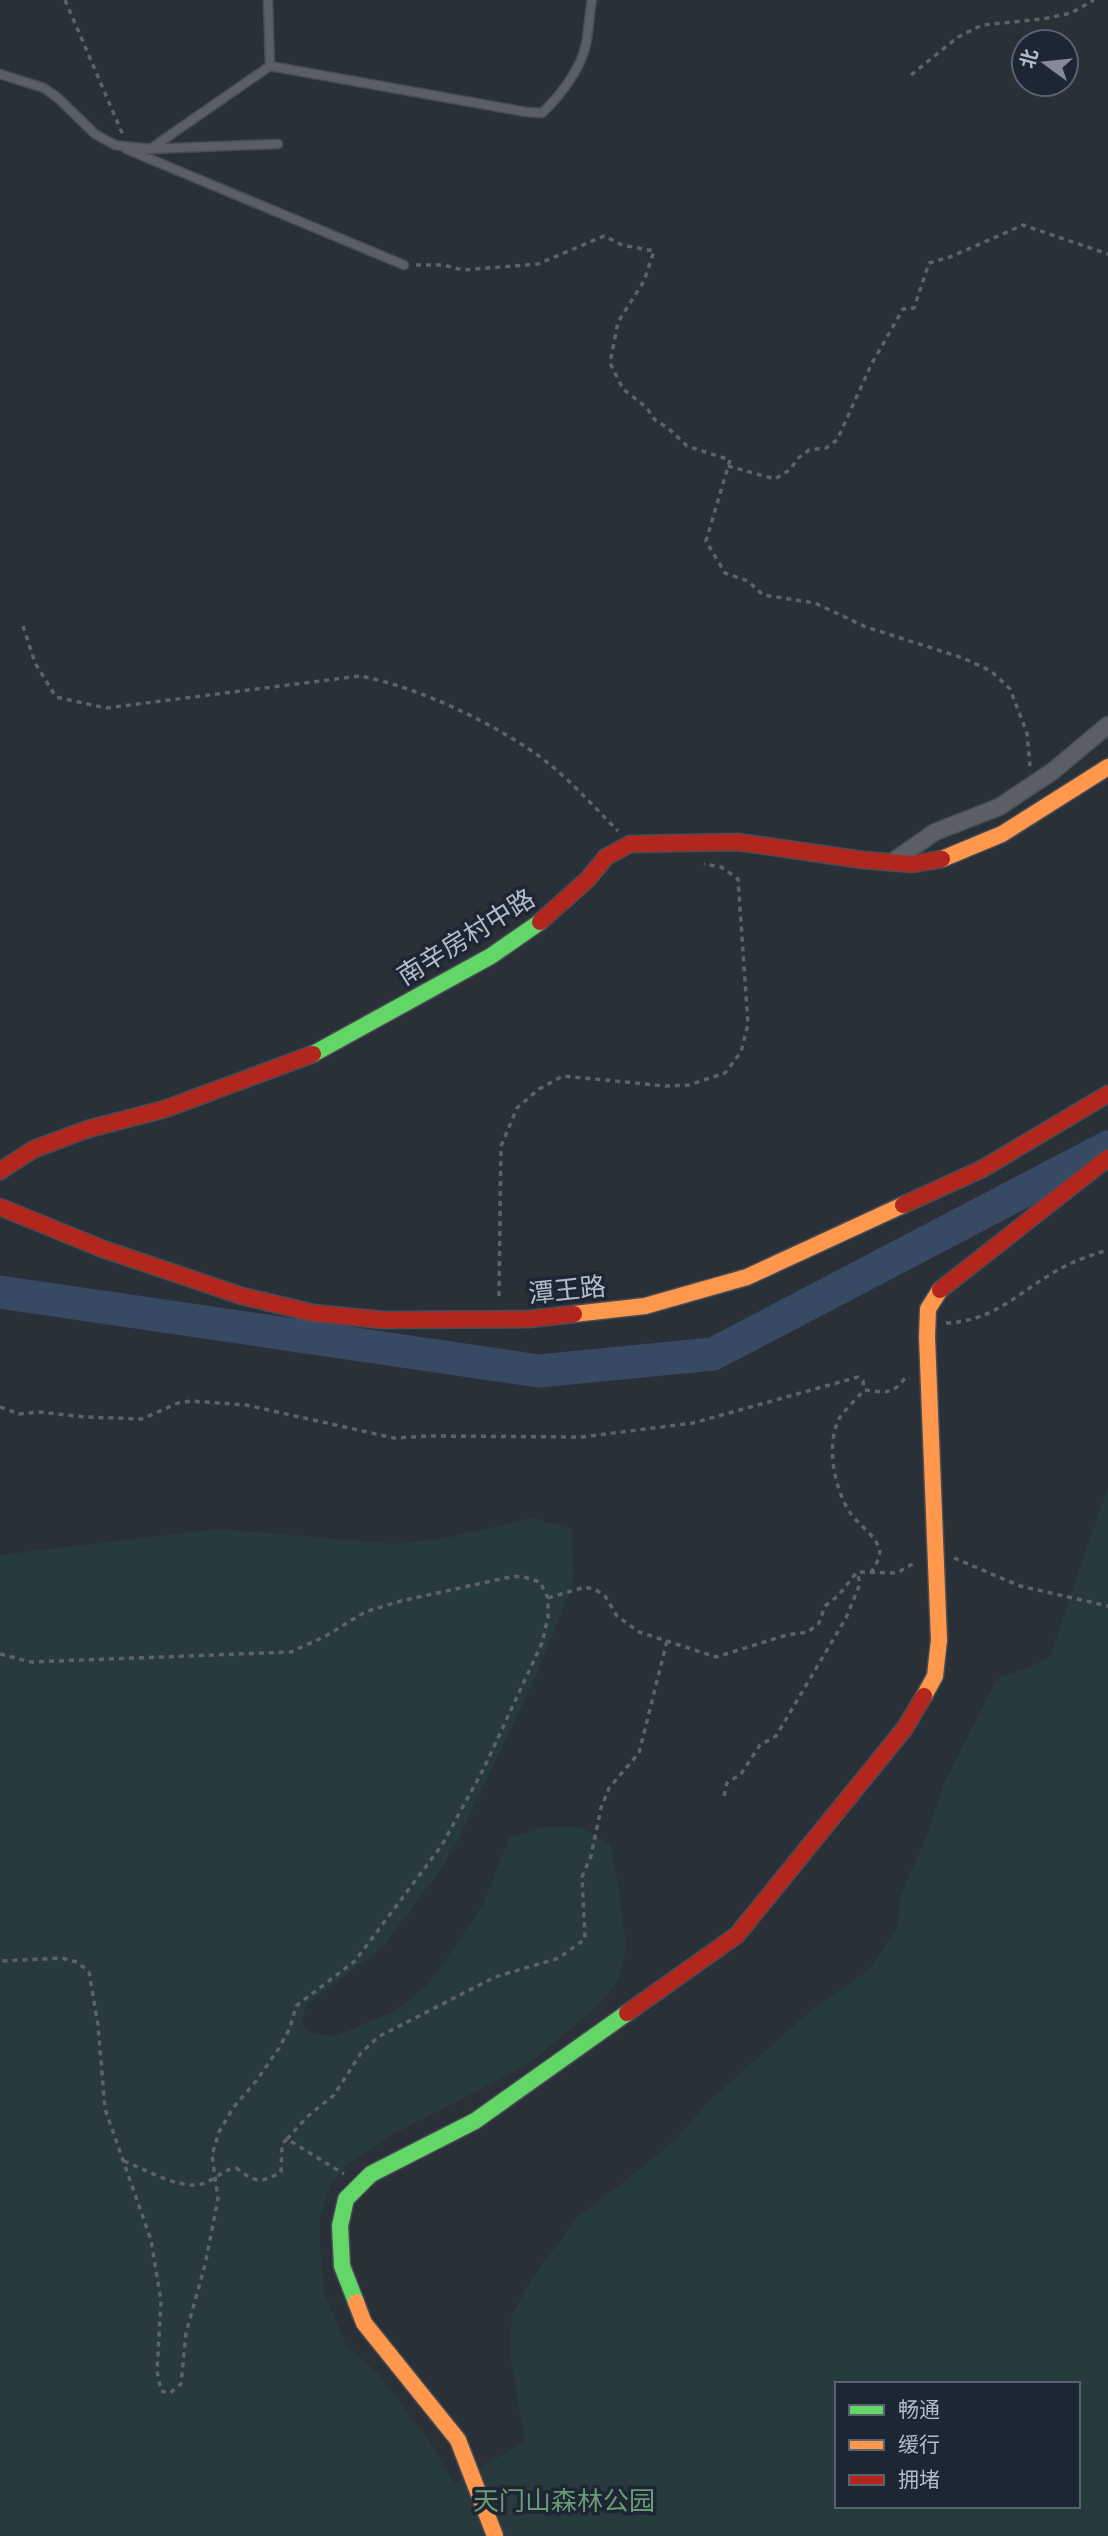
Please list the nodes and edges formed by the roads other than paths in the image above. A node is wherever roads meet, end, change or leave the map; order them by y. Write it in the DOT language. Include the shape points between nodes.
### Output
graph roads {
  1 [pos="268,0"];
  2 [pos="592,0"];
  3 [pos="271,66"];
  4 [pos="0,74"];
  5 [pos="278,144"];
  6 [pos="115,145"];
  7 [pos="150,149"];
  8 [pos="404,265"];
  9 [pos="1108,725"];
  10 [pos="1108,767"];
  11 [pos="892,862"];
  12 [pos="1108,1094"];
  13 [pos="1108,1158"];
  14 [pos="0,1171"];
  15 [pos="0,1207"];
  16 [pos="495,2536"];
  1 -- 3 [label="lane"];
  2 -- 3 [label="lane" via="578,66 542,113"];
  3 -- 7 [label="lane"];
  4 -- 6 [label="lane" via="44,88 95,134"];
  5 -- 7 [label="lane"];
  6 -- 7 [label="lane"];
  6 -- 8 [label="lane"];
  9 -- 11 [label="street" via="999,807 935,832"];
  10 -- 11 [label="main road" via="1002,834 947,858 913,864"];
  11 -- 14 [label="main road, 南辛房村中路" via="738,842 630,844 606,857 544,920 491,956 321,1051 165,1110 88,1129 34,1149"];
  12 -- 15 [label="main road, 潭王路" via="982,1169 747,1277 645,1306 530,1319 383,1320 301,1310 242,1296 103,1249"];
  13 -- 16 [label="main road" via="942,1287 928,1308 939,1640 935,1676 905,1728 737,1935 475,2121 371,2174 346,2199 342,2266 364,2323 458,2440"];
}
